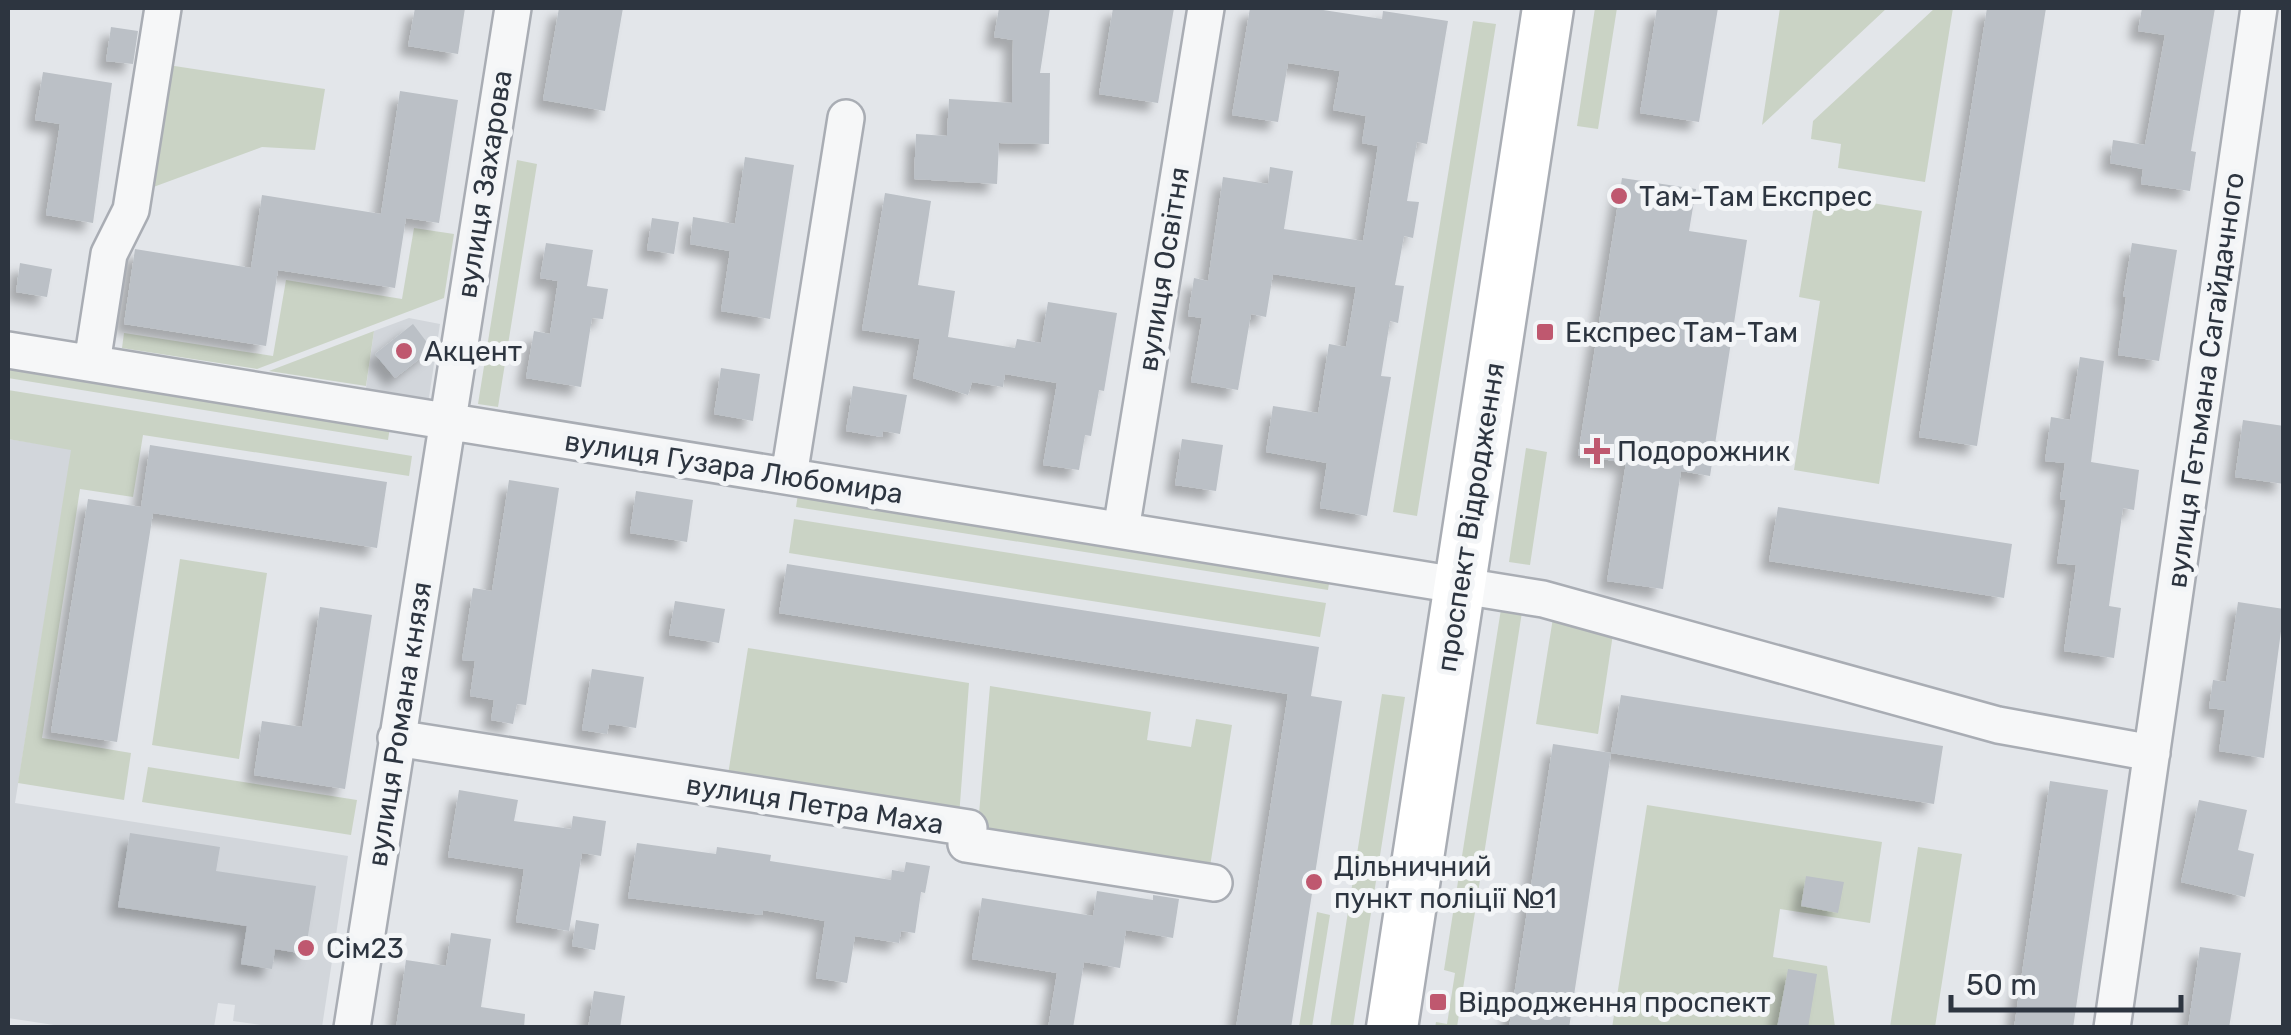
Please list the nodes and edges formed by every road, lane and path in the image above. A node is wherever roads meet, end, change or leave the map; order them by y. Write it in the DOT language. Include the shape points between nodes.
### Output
graph roads {
  1 [pos="162,8"];
  2 [pos="512,8"];
  3 [pos="1206,8"];
  4 [pos="1548,8"];
  5 [pos="2259,8"];
  6 [pos="846,118"];
  7 [pos="8,350"];
  8 [pos="92,363"];
  9 [pos="446,421"];
  10 [pos="788,476"];
  11 [pos="1121,530"];
  12 [pos="1460,585"];
  13 [pos="396,738"];
  14 [pos="2152,753"];
  15 [pos="1214,883"];
  16 [pos="352,1028"];
  17 [pos="1392,1028"];
  18 [pos="2112,1028"];
  1 -- 8 [label="street" via="131,210 110,254"];
  2 -- 9 [label="street, вулиця Захарова"];
  3 -- 11 [label="street, вулиця Освітня"];
  4 -- 12 [label="main road, проспект Відродження"];
  5 -- 14 [label="street, вулиця Гетьмана Сагайдачного"];
  6 -- 10 [label="street"];
  7 -- 8 [label="street, вулиця Гузара Любомира"];
  8 -- 9 [label="street, вулиця Гузара Любомира"];
  9 -- 10 [label="street, вулиця Гузара Любомира"];
  9 -- 13 [label="street, вулиця Романа князя"];
  10 -- 11 [label="street, вулиця Гузара Любомира"];
  11 -- 12 [label="street, вулиця Гузара Любомира"];
  12 -- 14 [label="street" via="1543,599 1998,725"];
  12 -- 17 [label="main road, проспект Відродження"];
  13 -- 15 [label="street, вулиця Петра Маха" via="969,828 966,844"];
  13 -- 16 [label="street, вулиця Романа князя"];
  14 -- 18 [label="street, вулиця Гетьмана Сагайдачного"];
}
